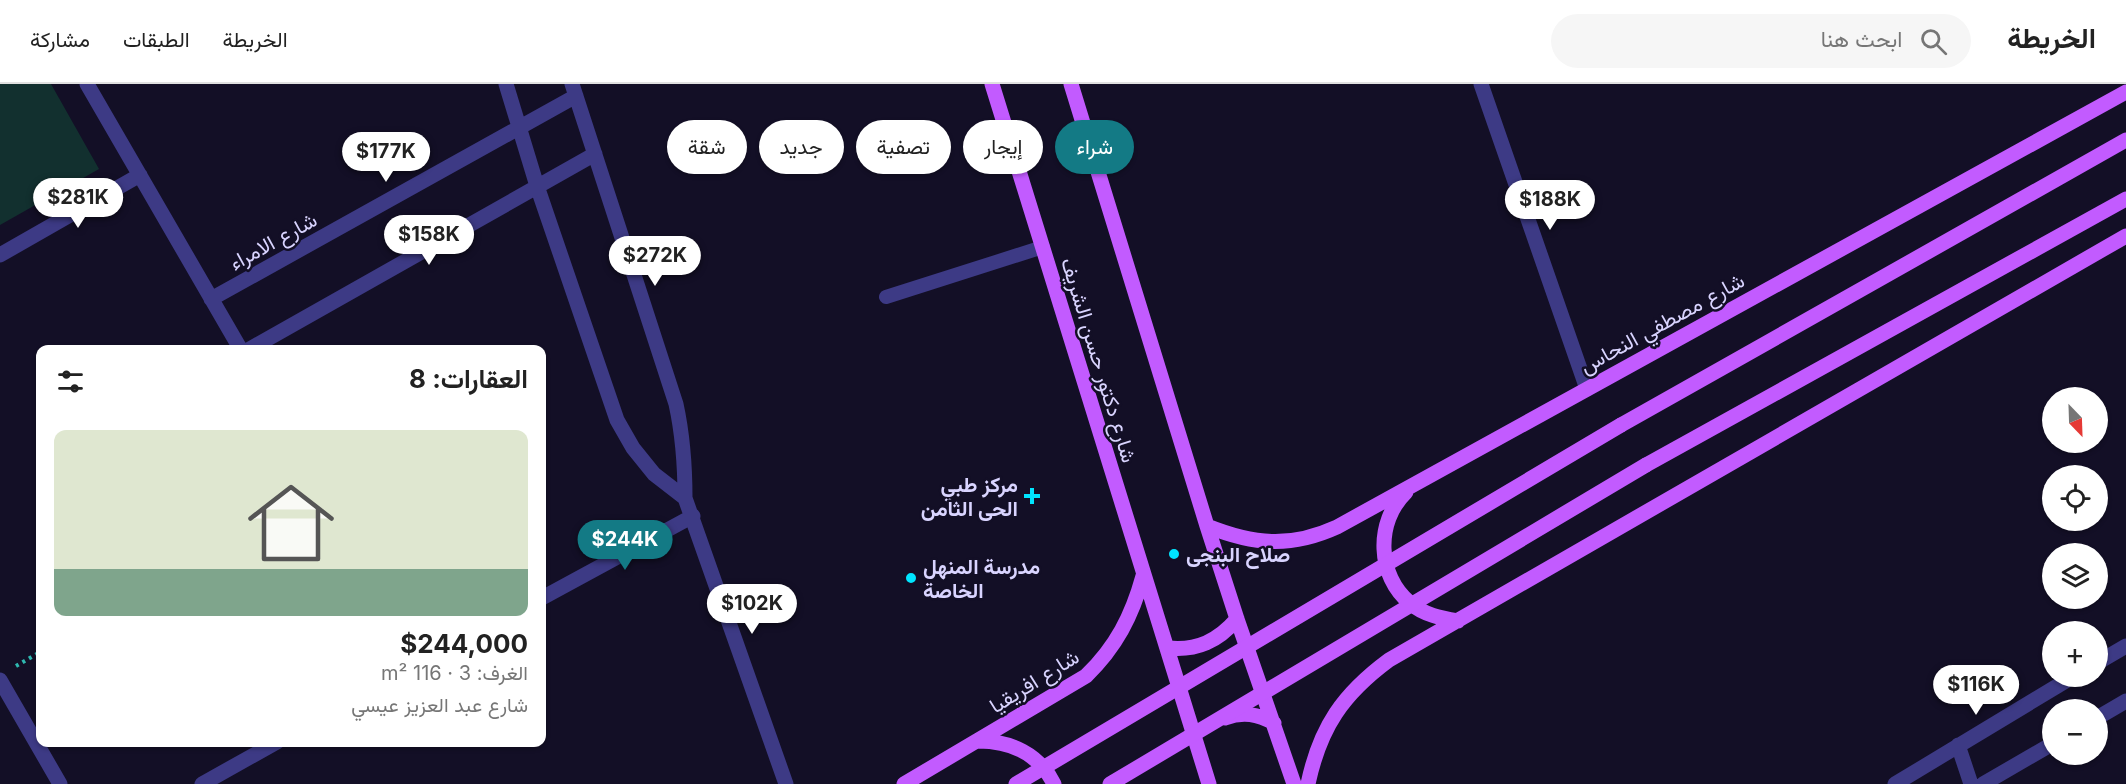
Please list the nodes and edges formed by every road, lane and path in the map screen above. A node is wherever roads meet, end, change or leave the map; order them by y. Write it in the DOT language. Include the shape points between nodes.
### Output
graph roads {
  1 [pos="87,84"];
  2 [pos="507,84"];
  3 [pos="992,84"];
  4 [pos="1071,84"];
  5 [pos="1481,84"];
  6 [pos="574,90"];
  7 [pos="2126,92"];
  8 [pos="520,128"];
  9 [pos="2126,140"];
  10 [pos="595,154"];
  11 [pos="140,175"];
  12 [pos="537,186"];
  13 [pos="2126,199"];
  14 [pos="2126,236"];
  15 [pos="1043,247"];
  16 [pos="0,255"];
  17 [pos="886,297"];
  18 [pos="211,299"];
  19 [pos="238,345"];
  20 [pos="257,345"];
  21 [pos="1587,389"];
  22 [pos="1412,485"];
  23 [pos="685,498"];
  24 [pos="693,516"];
  25 [pos="1207,526"];
  26 [pos="1143,576"];
  27 [pos="546,596"];
  28 [pos="1237,619"];
  29 [pos="1458,621"];
  30 [pos="2126,646"];
  31 [pos="1167,648"];
  32 [pos="36,655"];
  33 [pos="2108,657"];
  34 [pos="5,675"];
  35 [pos="2056,687"];
  36 [pos="2126,701"];
  37 [pos="2108,711"];
  38 [pos="1274,723"];
  39 [pos="36,736"];
  40 [pos="977,741"];
  41 [pos="1958,745"];
  42 [pos="41,747"];
  43 [pos="268,747"];
  44 [pos="1198,749"];
  45 [pos="2042,750"];
  46 [pos="60,784"];
  47 [pos="202,784"];
  48 [pos="786,784"];
  49 [pos="904,784"];
  50 [pos="1016,784"];
  51 [pos="1054,784"];
  52 [pos="1110,784"];
  53 [pos="1209,784"];
  54 [pos="1294,784"];
  55 [pos="1308,784"];
  56 [pos="1895,784"];
  57 [pos="1971,784"];
  58 [pos="1983,784"];
  1 -- 11 [label="street"];
  2 -- 8 [label="street"];
  3 -- 15 [label="main road, شارع دكتور حسن الشريف"];
  4 -- 25 [label="main road"];
  5 -- 21 [label="street"];
  6 -- 8 [label="street, شارع الامراء"];
  6 -- 10 [label="street"];
  7 -- 21 [label="main road, شارع مصطفي النحاس"];
  8 -- 12 [label="street"];
  8 -- 18 [label="street, شارع الامراء"];
  9 -- 50 [label="main road, bridge" via="1620,425"];
  10 -- 12 [label="street"];
  10 -- 23 [label="street" via="676,404 682,435"];
  11 -- 16 [label="street"];
  11 -- 18 [label="street"];
  12 -- 20 [label="street"];
  12 -- 23 [label="street" via="617,420 654,474"];
  13 -- 52 [label="main road, bridge" via="1646,465"];
  14 -- 29 [label="main road"];
  15 -- 17 [label="lane"];
  15 -- 26 [label="main road, شارع دكتور حسن الشريف"];
  18 -- 19 [label="street"];
  21 -- 22 [label="main road, شارع مصطفي النحاس"];
  22 -- 25 [label="main road, شارع مصطفي النحاس" via="1320,535 1300,540 1256,542"];
  22 -- 29 [label="main road" via="1391,512 1384,536 1390,577 1411,604 1425,613"];
  23 -- 24 [label="street"];
  24 -- 27 [label="street"];
  24 -- 48 [label="street"];
  25 -- 28 [label="main road"];
  26 -- 31 [label="main road, شارع دكتور حسن الشريف"];
  26 -- 40 [label="main road, شارع افريقيا" via="1125,627 1086,676"];
  28 -- 31 [label="main road" via="1203,645"];
  28 -- 38 [label="main road"];
  29 -- 55 [label="main road" via="1389,660 1350,693 1322,736"];
  30 -- 33 [label="street"];
  31 -- 44 [label="main road, شارع دكتور حسن الشريف"];
  32 -- 34 [label="path"];
  34 -- 39 [label="street"];
  35 -- 41 [label="street"];
  36 -- 37 [label="street"];
  38 -- 44 [label="main road" via="1253,714 1230,716 1209,728"];
  38 -- 54 [label="main road"];
  40 -- 49 [label="main road, شارع افريقيا"];
  40 -- 51 [label="main road" via="993,741 1026,752 1040,763"];
  41 -- 56 [label="street"];
  41 -- 57 [label="street"];
  42 -- 46 [label="street"];
  43 -- 47 [label="street"];
  44 -- 53 [label="main road, شارع دكتور حسن الشريف"];
  45 -- 58 [label="street"];
}
